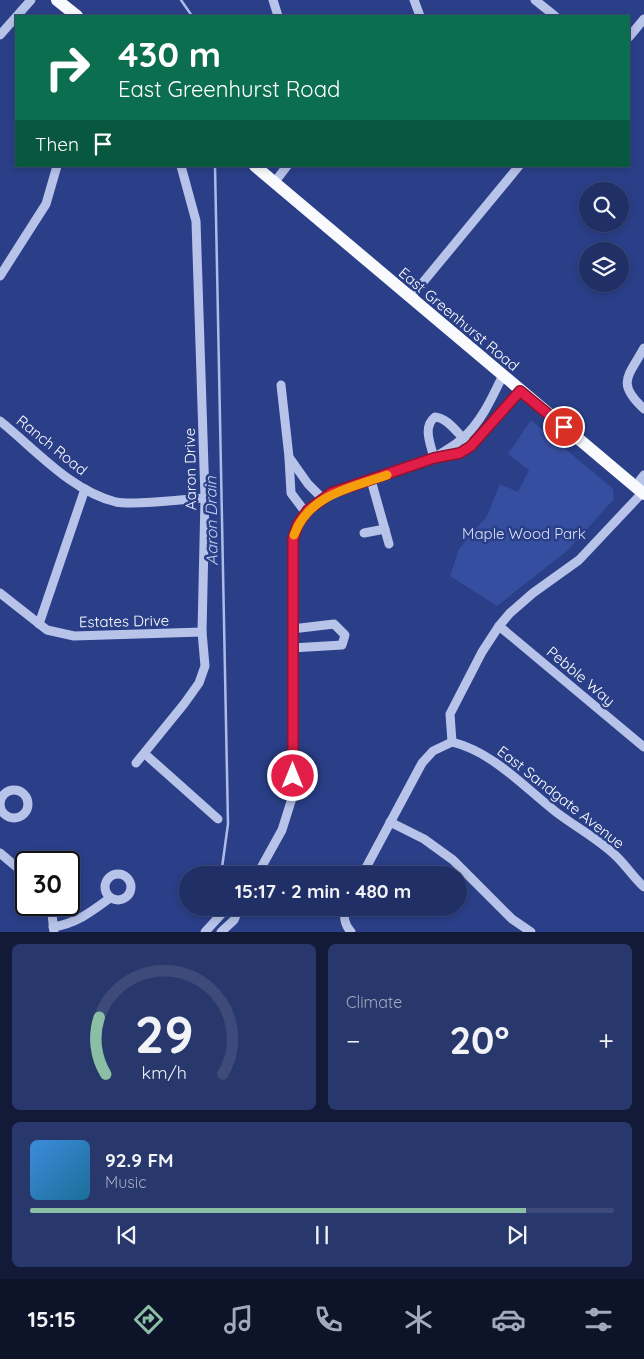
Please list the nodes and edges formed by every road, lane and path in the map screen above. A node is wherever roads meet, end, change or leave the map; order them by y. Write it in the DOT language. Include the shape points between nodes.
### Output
graph roads {
  1 [pos="30,0"];
  2 [pos="57,0"];
  3 [pos="273,0"];
  4 [pos="414,0"];
  5 [pos="535,0"];
  6 [pos="73,9"];
  7 [pos="17,15"];
  8 [pos="278,15"];
  9 [pos="420,15"];
  10 [pos="554,15"];
  11 [pos="15,18"];
  12 [pos="644,20"];
  13 [pos="0,35"];
  14 [pos="630,36"];
  15 [pos="57,167"];
  16 [pos="181,167"];
  17 [pos="256,167"];
  18 [pos="287,167"];
  19 [pos="519,167"];
  20 [pos="274,183"];
  21 [pos="0,276"];
  22 [pos="410,298"];
  23 [pos="644,348"];
  24 [pos="502,377"];
  25 [pos="281,385"];
  26 [pos="520,391"];
  27 [pos="644,409"];
  28 [pos="0,421"];
  29 [pos="463,438"];
  30 [pos="471,446"];
  31 [pos="289,457"];
  32 [pos="434,458"];
  33 [pos="644,475"];
  34 [pos="371,480"];
  35 [pos="85,489"];
  36 [pos="643,492"];
  37 [pos="205,498"];
  38 [pos="323,500"];
  39 [pos="306,513"];
  40 [pos="385,529"];
  41 [pos="364,533"];
  42 [pos="389,544"];
  43 [pos="0,592"];
  44 [pos="39,624"];
  45 [pos="499,626"];
  46 [pos="292,629"];
  47 [pos="202,632"];
  48 [pos="292,648"];
  49 [pos="452,742"];
  50 [pos="644,747"];
  51 [pos="145,754"];
  52 [pos="136,763"];
  53 [pos="218,819"];
  54 [pos="390,822"];
  55 [pos="0,853"];
  56 [pos="15,866"];
  57 [pos="262,866"];
  58 [pos="367,866"];
  59 [pos="644,887"];
  60 [pos="110,898"];
  61 [pos="52,916"];
  62 [pos="220,916"];
  63 [pos="236,916"];
  64 [pos="344,916"];
  65 [pos="53,930"];
  66 [pos="205,932"];
  67 [pos="221,932"];
  68 [pos="351,932"];
  69 [pos="531,932"];
  1 -- 7 [label="street"];
  2 -- 6 [label="main road"];
  3 -- 8 [label="street"];
  4 -- 9 [label="street"];
  5 -- 10 [label="street"];
  11 -- 13 [label="street"];
  12 -- 14 [label="street"];
  15 -- 21 [label="street" via="46,204"];
  16 -- 37 [label="street, Aaron Drive" via="196,221"];
  17 -- 20 [label="main road, East Greenhurst Road"];
  18 -- 20 [label="street"];
  19 -- 22 [label="street"];
  20 -- 22 [label="main road, East Greenhurst Road"];
  22 -- 24 [label="main road, East Greenhurst Road"];
  23 -- 27 [label="street" via="627,380 627,389"];
  24 -- 26 [label="main road, East Greenhurst Road"];
  24 -- 29 [label="street" via="486,408"];
  25 -- 31 [label="street"];
  26 -- 30 [label="street"];
  26 -- 36 [label="main road, East Greenhurst Road"];
  28 -- 35 [label="street, Ranch Road"];
  29 -- 30 [label="street"];
  29 -- 32 [label="street"];
  29 -- 32 [label="street" via="442,418 435,417 427,428"];
  30 -- 32 [label="street" via="460,453"];
  31 -- 38 [label="street"];
  31 -- 39 [label="street" via="292,493"];
  32 -- 34 [label="street"];
  33 -- 36 [label="street" via="640,480"];
  34 -- 38 [label="street" via="331,493"];
  34 -- 40 [label="street"];
  35 -- 37 [label="street, Ranch Road" via="118,502"];
  35 -- 44 [label="street"];
  36 -- 45 [label="street" via="579,560 533,593"];
  37 -- 47 [label="street, Aaron Drive"];
  38 -- 39 [label="street"];
  39 -- 46 [label="street" via="293,539"];
  40 -- 41 [label="street"];
  40 -- 42 [label="street"];
  43 -- 44 [label="street, Estates Drive"];
  44 -- 47 [label="street, Estates Drive" via="47,630 74,636"];
  45 -- 49 [label="street" via="450,714"];
  45 -- 50 [label="street, Pebble Way"];
  46 -- 48 [label="street"];
  46 -- 48 [label="street" via="334,624 345,635 342,645 335,647"];
  47 -- 51 [label="street, Aaron Drive" via="205,666 199,683"];
  48 -- 57 [label="street" via="293,795 282,830"];
  49 -- 54 [label="street" via="433,751 422,764"];
  49 -- 59 [label="street, East Sandgate Avenue" via="473,749 596,839"];
  51 -- 52 [label="street, Aaron Drive"];
  51 -- 53 [label="street"];
  54 -- 58 [label="street"];
  54 -- 69 [label="street" via="424,839 453,860 498,907"];
  55 -- 56 [label="street"];
  60 -- 65 [label="street" via="83,918"];
  61 -- 65 [label="street"];
  62 -- 66 [label="street"];
  63 -- 67 [label="street"];
  64 -- 68 [label="street"];
}
